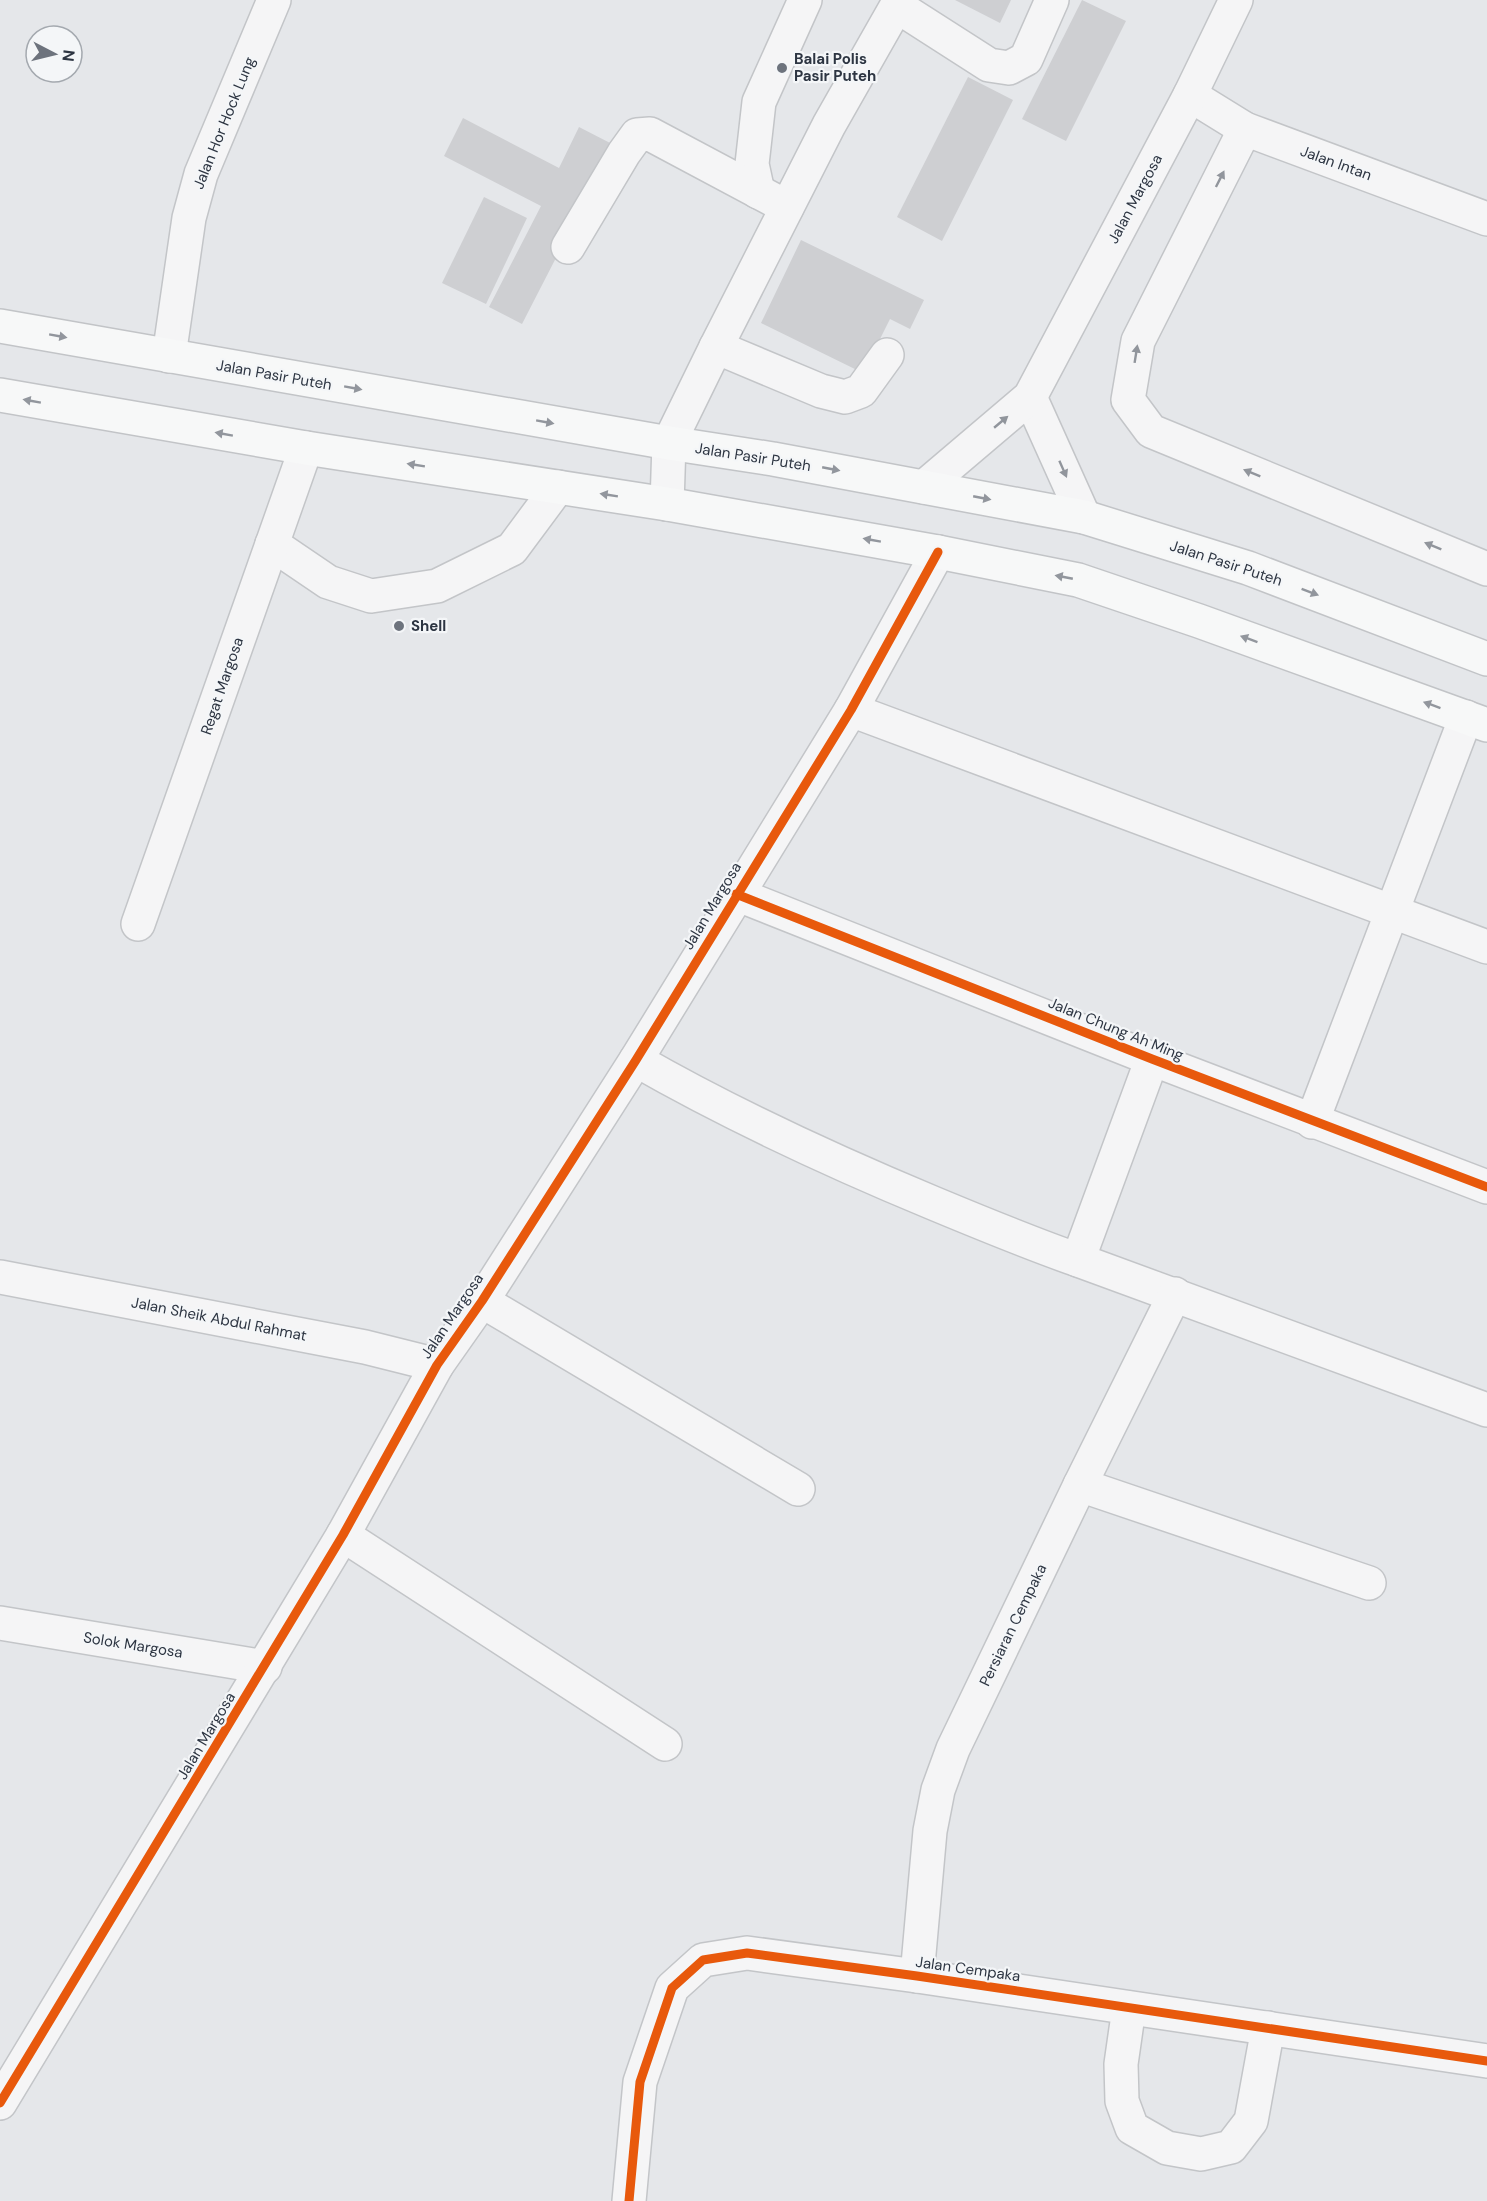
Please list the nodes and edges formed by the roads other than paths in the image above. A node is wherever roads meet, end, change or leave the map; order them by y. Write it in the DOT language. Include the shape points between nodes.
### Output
graph roads {
  1 [pos="274,0"];
  2 [pos="805,0"];
  3 [pos="1052,0"];
  4 [pos="1236,0"];
  5 [pos="899,3"];
  6 [pos="1190,95"];
  7 [pos="1245,129"];
  8 [pos="758,192"];
  9 [pos="787,207"];
  10 [pos="1487,219"];
  11 [pos="568,247"];
  12 [pos="0,326"];
  13 [pos="716,347"];
  14 [pos="887,355"];
  15 [pos="169,356"];
  16 [pos="0,395"];
  17 [pos="1030,397"];
  18 [pos="669,443"];
  19 [pos="306,448"];
  20 [pos="558,487"];
  21 [pos="924,487"];
  22 [pos="667,504"];
  23 [pos="1084,517"];
  24 [pos="272,544"];
  25 [pos="938,552"];
  26 [pos="1487,568"];
  27 [pos="1487,659"];
  28 [pos="852,710"];
  29 [pos="1477,721"];
  30 [pos="736,894"];
  31 [pos="1393,911"];
  32 [pos="138,924"];
  33 [pos="1487,947"];
  34 [pos="1152,1059"];
  35 [pos="636,1060"];
  36 [pos="1312,1122"];
  37 [pos="1487,1187"];
  38 [pos="1078,1260"];
  39 [pos="0,1277"];
  40 [pos="1175,1294"];
  41 [pos="482,1301"];
  42 [pos="436,1365"];
  43 [pos="1487,1410"];
  44 [pos="1080,1485"];
  45 [pos="798,1489"];
  46 [pos="343,1534"];
  47 [pos="1369,1583"];
  48 [pos="0,1623"];
  49 [pos="265,1666"];
  50 [pos="665,1744"];
  51 [pos="917,1976"];
  52 [pos="1129,2008"];
  53 [pos="1268,2028"];
  54 [pos="1487,2061"];
  55 [pos="0,2103"];
  56 [pos="629,2201"];
  1 -- 15 [label="street, Jalan Hor Hock Lung" via="201,174 189,218"];
  2 -- 8 [label="street" via="759,102 753,164"];
  3 -- 5 [label="street" via="1026,59 1009,68 989,64"];
  4 -- 6 [label="street, Jalan Margosa"];
  5 -- 9 [label="street"];
  6 -- 7 [label="street, Jalan Intan"];
  6 -- 17 [label="street, Jalan Margosa"];
  7 -- 10 [label="street, Jalan Intan"];
  26 -- 7 [label="street, one-way" via="1151,431 1128,400 1138,341"];
  8 -- 9 [label="street"];
  8 -- 11 [label="street" via="650,134 637,135"];
  9 -- 13 [label="street"];
  12 -- 15 [label="main road, Jalan Pasir Puteh, one-way"];
  13 -- 14 [label="street" via="821,391 845,397 861,391"];
  13 -- 18 [label="street"];
  15 -- 18 [label="main road, Jalan Pasir Puteh, one-way"];
  19 -- 16 [label="main road, one-way"];
  21 -- 17 [label="street, one-way"];
  17 -- 23 [label="street, one-way"];
  18 -- 21 [label="main road, Jalan Pasir Puteh, one-way"];
  18 -- 22 [label="street"];
  20 -- 19 [label="main road, one-way"];
  19 -- 24 [label="street, Regat Margosa"];
  22 -- 20 [label="main road, one-way"];
  20 -- 24 [label="street" via="512,549 437,586 371,596 328,582"];
  21 -- 23 [label="main road, Jalan Pasir Puteh, one-way"];
  25 -- 22 [label="main road, one-way"];
  23 -- 27 [label="main road, Jalan Pasir Puteh, one-way" via="1248,568"];
  24 -- 32 [label="street, Regat Margosa"];
  25 -- 28 [label="street, Jalan Margosa"];
  29 -- 25 [label="main road, one-way" via="1078,580"];
  28 -- 30 [label="street, Jalan Margosa"];
  28 -- 31 [label="street"];
  29 -- 31 [label="street"];
  30 -- 34 [label="street, Jalan Chung Ah Ming"];
  30 -- 35 [label="street, Jalan Margosa"];
  31 -- 33 [label="street"];
  31 -- 36 [label="street"];
  34 -- 36 [label="street, Jalan Chung Ah Ming"];
  34 -- 38 [label="street"];
  35 -- 38 [label="street" via="842,1165"];
  35 -- 41 [label="street, Jalan Margosa"];
  36 -- 37 [label="street, Jalan Chung Ah Ming"];
  38 -- 40 [label="street"];
  39 -- 42 [label="street, Jalan Sheik Abdul Rahmat" via="364,1347"];
  40 -- 43 [label="street"];
  40 -- 44 [label="street, Persiaran Cempaka"];
  41 -- 42 [label="street, Jalan Margosa"];
  41 -- 45 [label="street"];
  42 -- 46 [label="street, Jalan Margosa"];
  44 -- 47 [label="street"];
  44 -- 51 [label="street, Persiaran Cempaka" via="953,1749 938,1790 930,1831"];
  46 -- 49 [label="street, Jalan Margosa"];
  46 -- 50 [label="street"];
  48 -- 49 [label="street, Solok Margosa"];
  49 -- 55 [label="street, Jalan Margosa"];
  51 -- 52 [label="street, Jalan Cempaka"];
  51 -- 56 [label="street, Jalan Cempaka" via="747,1953 703,1960 672,1988 640,2082"];
  52 -- 53 [label="street, Jalan Cempaka"];
  52 -- 53 [label="street" via="1121,2064 1122,2101 1132,2128 1167,2148 1201,2154 1231,2147 1251,2121"];
  53 -- 54 [label="street, Jalan Cempaka"];
}
